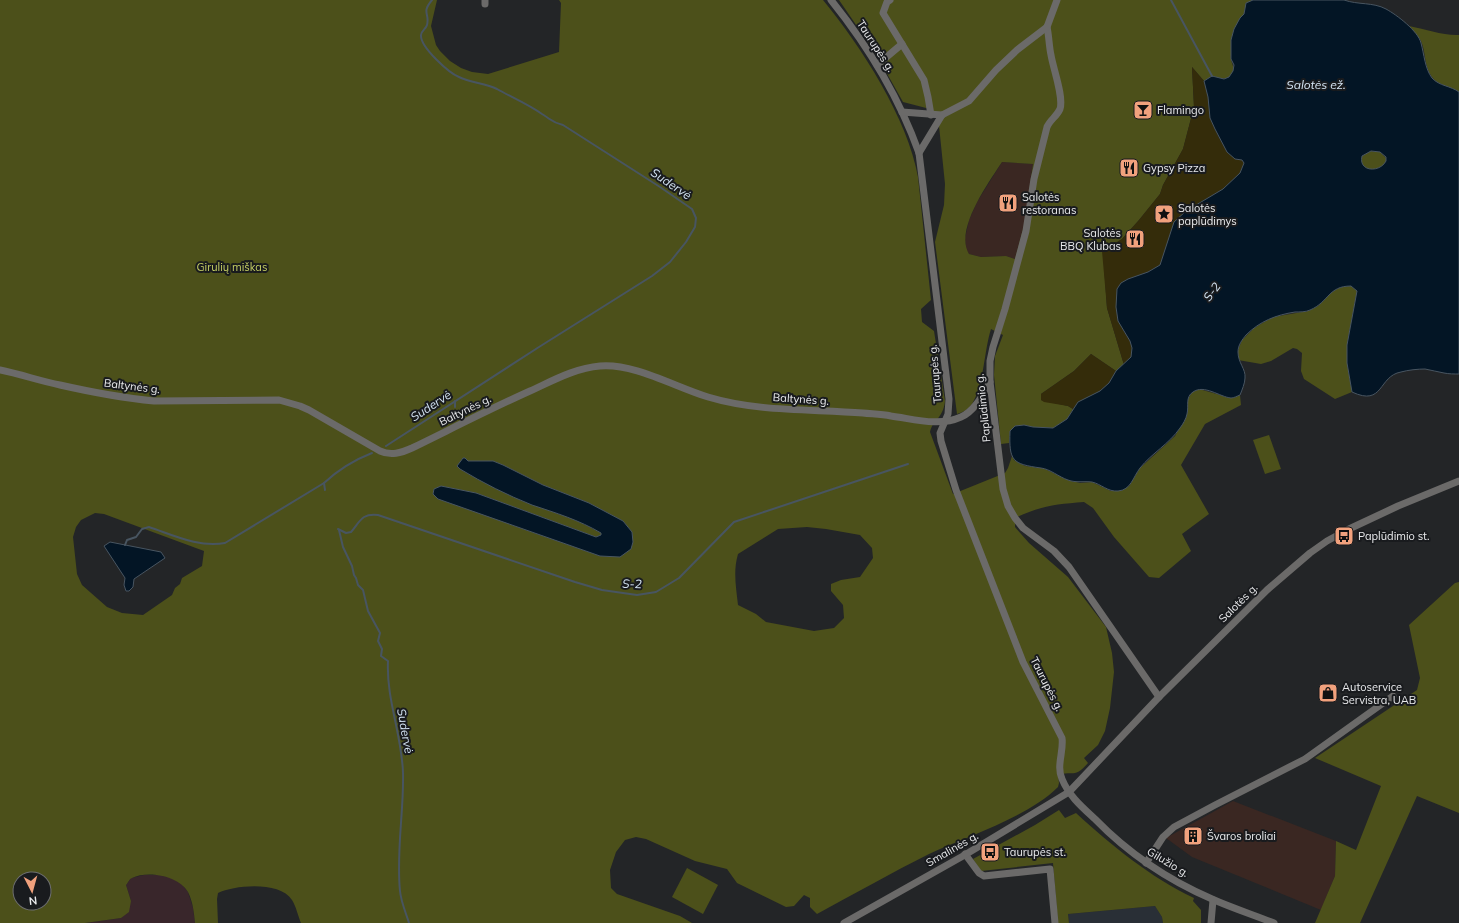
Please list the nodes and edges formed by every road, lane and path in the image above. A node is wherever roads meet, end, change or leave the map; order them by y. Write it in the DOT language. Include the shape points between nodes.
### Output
graph roads {
  1 [pos="831,0"];
  2 [pos="890,0"];
  3 [pos="1057,0"];
  4 [pos="1047,27"];
  5 [pos="902,44"];
  6 [pos="877,65"];
  7 [pos="902,112"];
  8 [pos="931,115"];
  9 [pos="942,115"];
  10 [pos="920,153"];
  11 [pos="0,370"];
  12 [pos="990,382"];
  13 [pos="945,422"];
  14 [pos="1459,480"];
  15 [pos="1393,696"];
  16 [pos="1159,697"];
  17 [pos="1069,792"];
  18 [pos="965,854"];
  19 [pos="1146,863"];
  20 [pos="1213,900"];
  21 [pos="844,923"];
  22 [pos="1055,923"];
  23 [pos="1211,923"];
  24 [pos="1274,923"];
  1 -- 6 [label="street, Taurupės g."];
  2 -- 5 [label="street" via="883,13"];
  3 -- 4 [label="street"];
  4 -- 9 [label="street" via="1017,50 969,101"];
  4 -- 12 [label="street, Paplūdimio g." via="1060,108 1047,127 1026,231 993,347"];
  5 -- 6 [label="street"];
  5 -- 8 [label="street" via="924,80"];
  6 -- 7 [label="street, Taurupės g."];
  7 -- 8 [label="street"];
  7 -- 10 [label="street, Taurupės g."];
  8 -- 9 [label="street"];
  9 -- 10 [label="street"];
  10 -- 13 [label="street, Taurupės g." via="949,399"];
  11 -- 13 [label="street, Baltynės g." via="60,386 148,400 279,400 300,406 380,451 390,454 412,448 571,373 602,366 629,369 707,397 742,405 888,415"];
  12 -- 13 [label="street" via="978,403 963,417"];
  12 -- 16 [label="street, Paplūdimio g." via="1003,489 1008,506 1023,528 1054,551 1069,567"];
  13 -- 17 [label="street, Taurupės g." via="940,433 950,470 1023,662 1062,738 1060,774"];
  14 -- 16 [label="street, Salotės g." via="1349,529 1310,553 1267,590"];
  15 -- 19 [label="street" via="1305,760 1174,828 1163,837"];
  16 -- 17 [label="street, Salotės g."];
  17 -- 18 [label="street, Smalinės g."];
  17 -- 19 [label="street, Gilužio g." via="1112,837"];
  18 -- 21 [label="street, Smalinės g."];
  18 -- 22 [label="street" via="984,876 1050,869"];
  19 -- 20 [label="street, Gilužio g."];
  20 -- 23 [label="street"];
  20 -- 24 [label="street, Gilužio g."];
}
